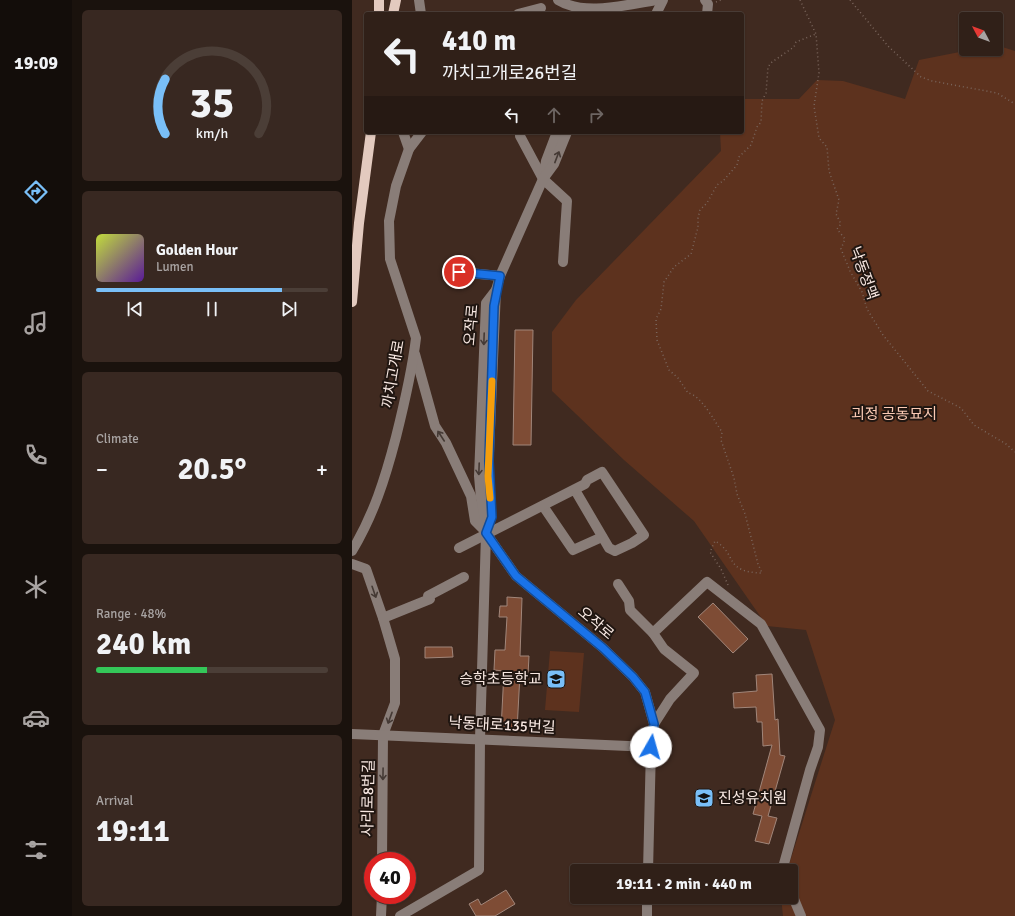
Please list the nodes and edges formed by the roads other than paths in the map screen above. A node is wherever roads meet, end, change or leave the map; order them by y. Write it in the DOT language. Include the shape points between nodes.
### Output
graph roads {
  1 [pos="379,0"];
  2 [pos="396,0"];
  3 [pos="419,0"];
  4 [pos="658,0"];
  5 [pos="663,0"];
  6 [pos="705,0"];
  7 [pos="562,2"];
  8 [pos="540,7"];
  9 [pos="379,12"];
  10 [pos="393,12"];
  11 [pos="420,12"];
  12 [pos="524,12"];
  13 [pos="572,12"];
  14 [pos="588,12"];
  15 [pos="657,12"];
  16 [pos="707,12"];
  17 [pos="371,134"];
  18 [pos="404,134"];
  19 [pos="420,134"];
  20 [pos="520,134"];
  21 [pos="556,134"];
  22 [pos="566,134"];
  23 [pos="409,149"];
  24 [pos="543,179"];
  25 [pos="355,221"];
  26 [pos="562,262"];
  27 [pos="459,272"];
  28 [pos="500,276"];
  29 [pos="352,302"];
  30 [pos="414,352"];
  31 [pos="574,490"];
  32 [pos="543,506"];
  33 [pos="486,533"];
  34 [pos="602,537"];
  35 [pos="459,548"];
  36 [pos="352,551"];
  37 [pos="352,564"];
  38 [pos="464,577"];
  39 [pos="618,584"];
  40 [pos="383,618"];
  41 [pos="653,633"];
  42 [pos="654,724"];
  43 [pos="352,734"];
  44 [pos="383,735"];
  45 [pos="480,739"];
  46 [pos="651,747"];
  47 [pos="382,852"];
  48 [pos="648,864"];
  49 [pos="784,864"];
  50 [pos="382,904"];
  51 [pos="647,904"];
  52 [pos="796,904"];
  53 [pos="381,916"];
  54 [pos="400,916"];
  55 [pos="647,916"];
  56 [pos="801,916"];
  1 -- 9 [label="main road"];
  2 -- 10 [label="main road"];
  3 -- 11 [label="street"];
  4 -- 14 [label="street"];
  5 -- 15 [label="street"];
  6 -- 16 [label="street" via="708,4"];
  7 -- 13 [label="street"];
  7 -- 14 [label="street"];
  8 -- 12 [label="street"];
  17 -- 25 [label="main road"];
  18 -- 23 [label="street"];
  19 -- 23 [label="street, 까치고개로"];
  20 -- 24 [label="street"];
  21 -- 24 [label="street, 오작로" via="546,161"];
  24 -- 22 [label="street, 오작로, one-way" via="554,164"];
  23 -- 30 [label="street, 까치고개로" via="396,186 389,221 390,259 416,338"];
  24 -- 26 [label="street" via="567,201"];
  24 -- 28 [label="street, 오작로"];
  25 -- 29 [label="main road"];
  27 -- 28 [label="street"];
  28 -- 33 [label="street, 오작로" via="496,290 488,476 492,517"];
  33 -- 30 [label="street, one-way" via="475,521 471,496 446,442 435,426"];
  30 -- 36 [label="street, 까치고개로" via="406,400 384,479 367,526"];
  31 -- 32 [label="street"];
  31 -- 34 [label="street"];
  31 -- 34 [label="street" via="602,472 644,535 615,551 609,548"];
  32 -- 33 [label="street"];
  32 -- 34 [label="street" via="573,550"];
  33 -- 35 [label="street"];
  33 -- 42 [label="street, 오작로" via="516,576 603,648 633,677 645,692"];
  33 -- 45 [label="street"];
  37 -- 40 [label="street, one-way" via="366,569"];
  38 -- 40 [label="street" via="428,596 430,599"];
  39 -- 41 [label="street" via="629,601 630,610"];
  40 -- 44 [label="street, one-way" via="395,659 395,703"];
  41 -- 42 [label="street" via="664,648 694,673 670,698"];
  41 -- 49 [label="street" via="707,582 761,624 820,730 818,747"];
  42 -- 46 [label="street, 오작로"];
  43 -- 44 [label="street, 낙동대로135번길"];
  44 -- 45 [label="street, 낙동대로135번길"];
  44 -- 47 [label="street, 사리로8번길, one-way"];
  45 -- 46 [label="street, 낙동대로135번길"];
  45 -- 54 [label="street" via="479,870"];
  46 -- 48 [label="street, 오작로"];
  50 -- 53 [label="street"];
  51 -- 55 [label="street"];
  52 -- 56 [label="street"];
}
